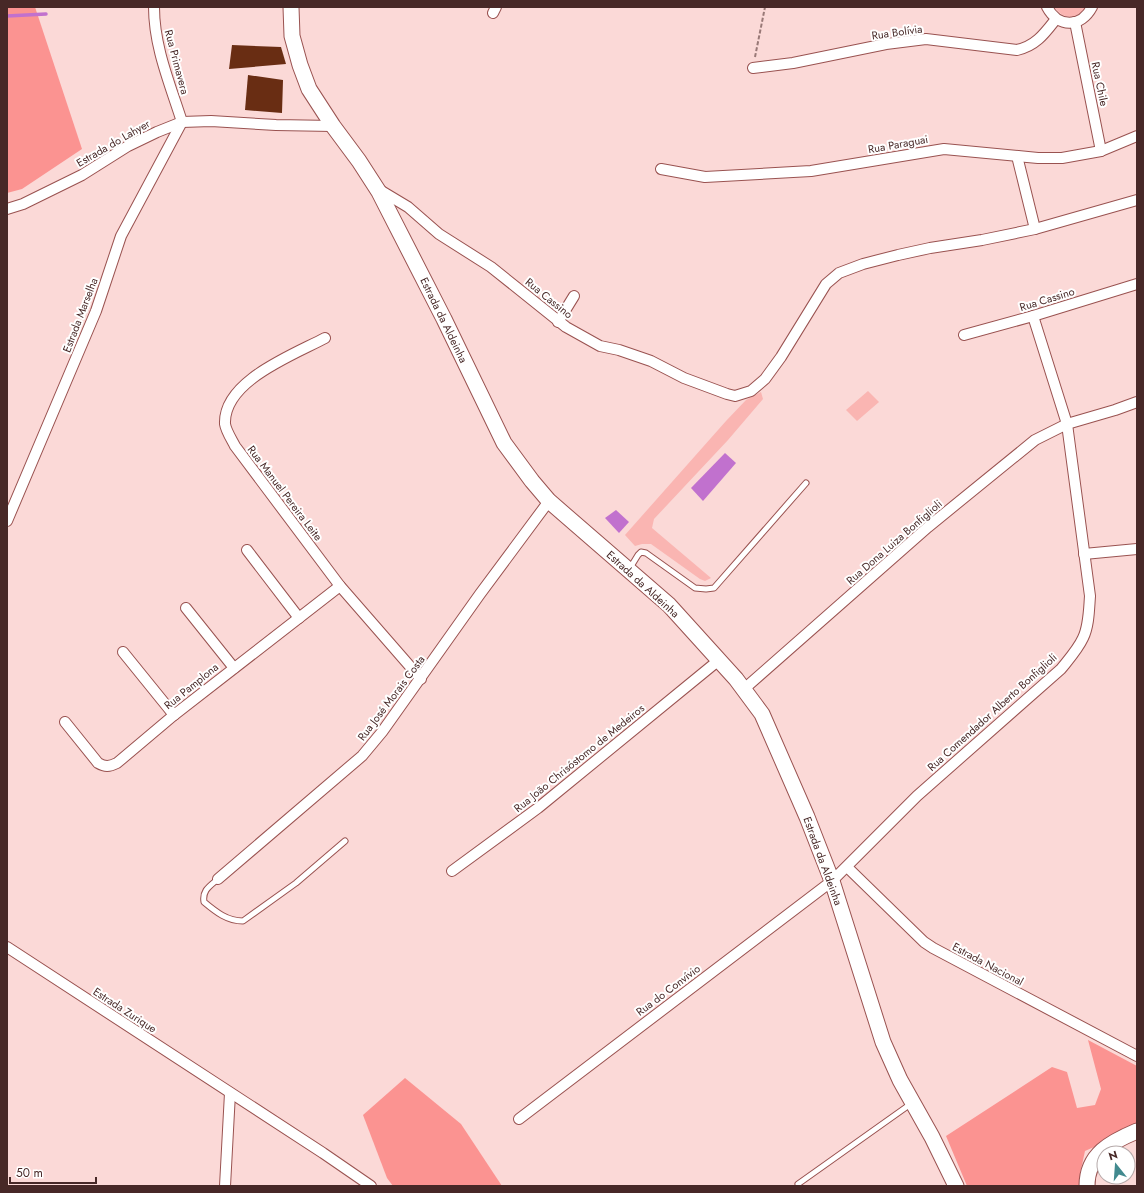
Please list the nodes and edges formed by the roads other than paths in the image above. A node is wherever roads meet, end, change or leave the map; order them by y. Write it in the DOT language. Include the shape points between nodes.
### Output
graph roads {
  1 [pos="154,7"];
  2 [pos="291,7"];
  3 [pos="1047,7"];
  4 [pos="1092,7"];
  5 [pos="1056,19"];
  6 [pos="1075,22"];
  7 [pos="753,68"];
  8 [pos="182,122"];
  9 [pos="332,126"];
  10 [pos="1137,136"];
  11 [pos="1101,151"];
  12 [pos="1017,156"];
  13 [pos="661,169"];
  14 [pos="376,188"];
  15 [pos="1137,200"];
  16 [pos="7,209"];
  17 [pos="1035,229"];
  18 [pos="1137,284"];
  19 [pos="574,296"];
  20 [pos="1033,316"];
  21 [pos="558,322"];
  22 [pos="964,335"];
  23 [pos="325,338"];
  24 [pos="1137,402"];
  25 [pos="1066,424"];
  26 [pos="806,483"];
  27 [pos="549,501"];
  28 [pos="7,521"];
  29 [pos="1137,549"];
  30 [pos="247,550"];
  31 [pos="1084,554"];
  32 [pos="629,571"];
  33 [pos="340,586"];
  34 [pos="186,608"];
  35 [pos="300,618"];
  36 [pos="124,652"];
  37 [pos="719,660"];
  38 [pos="234,668"];
  39 [pos="421,679"];
  40 [pos="744,689"];
  41 [pos="174,715"];
  42 [pos="65,722"];
  43 [pos="345,840"];
  44 [pos="847,867"];
  45 [pos="452,871"];
  46 [pos="218,879"];
  47 [pos="832,880"];
  48 [pos="7,947"];
  49 [pos="1137,1056"];
  50 [pos="230,1094"];
  51 [pos="913,1103"];
  52 [pos="519,1119"];
  53 [pos="1137,1131"];
  54 [pos="798,1184"];
  55 [pos="225,1186"];
  56 [pos="371,1186"];
  57 [pos="956,1186"];
  58 [pos="1087,1186"];
  1 -- 8 [label="street, Rua Primavera" via="157,40"];
  2 -- 9 [label="street, Estrada da Aldeinha" via="292,36 300,65 309,89"];
  3 -- 5 [label="street"];
  4 -- 6 [label="street" via="1088,14"];
  5 -- 6 [label="street" via="1068,23"];
  5 -- 7 [label="street, Rua Bolívia" via="1042,37 1017,50 926,39"];
  6 -- 11 [label="street, Rua Chile"];
  8 -- 9 [label="street, Estrada do Lahyer"];
  8 -- 16 [label="street, Estrada do Lahyer" via="128,146 82,175 23,204"];
  8 -- 28 [label="street, Estrada Marselha" via="121,236 96,311"];
  9 -- 14 [label="street, Estrada da Aldeinha"];
  10 -- 11 [label="street, Rua Paraguai"];
  11 -- 12 [label="street, Rua Paraguai" via="1062,158"];
  12 -- 13 [label="street, Rua Paraguai" via="944,149 811,172 705,177"];
  12 -- 17 [label="street"];
  14 -- 21 [label="street, Rua Cassino" via="408,207 439,234 491,267"];
  14 -- 27 [label="street, Estrada da Aldeinha" via="434,299 504,443"];
  15 -- 17 [label="street, Rua Cassino"];
  17 -- 21 [label="street, Rua Cassino" via="898,255 839,273 826,284 781,357 758,386 735,396 651,361 600,346"];
  18 -- 20 [label="street, Rua Cassino"];
  19 -- 21 [label="street"];
  20 -- 22 [label="street, Rua Cassino"];
  20 -- 25 [label="street, Rua Comendador Alberto Bonfiglioli"];
  23 -- 33 [label="street, Rua Manuel Pereira Leite" via="253,377 241,387 226,412 225,426 235,446"];
  24 -- 25 [label="street, Rua Dona Luiza Bonfiglioli"];
  25 -- 31 [label="street, Rua Comendador Alberto Bonfiglioli"];
  25 -- 40 [label="street, Rua Dona Luiza Bonfiglioli" via="1035,440 957,503"];
  26 -- 32 [label="lane" via="714,588 695,588 641,552"];
  27 -- 32 [label="street, Estrada da Aldeinha"];
  27 -- 39 [label="street, Rua José Morais Costa"];
  29 -- 31 [label="street"];
  30 -- 35 [label="street"];
  31 -- 44 [label="street, Rua Comendador Alberto Bonfiglioli" via="1089,579 1088,618 1084,637 1072,655 1055,674 917,796"];
  32 -- 37 [label="street, Estrada da Aldeinha" via="669,605"];
  33 -- 35 [label="street, Rua Pamplona"];
  33 -- 39 [label="street, Rua Manuel Pereira Leite"];
  34 -- 38 [label="street"];
  35 -- 38 [label="street, Rua Pamplona"];
  36 -- 41 [label="street"];
  37 -- 40 [label="street, Estrada da Aldeinha"];
  37 -- 45 [label="street, Rua João Chrisóstomo de Medeiros" via="538,808"];
  38 -- 41 [label="street, Rua Pamplona"];
  39 -- 46 [label="street, Rua José Morais Costa" via="362,756"];
  40 -- 47 [label="street, Estrada da Aldeinha" via="762,714"];
  41 -- 42 [label="street, Rua Pamplona" via="117,764 111,766 98,763"];
  43 -- 46 [label="lane" via="296,883 243,921 234,921 222,916 204,902 203,895"];
  44 -- 47 [label="street, Rua Comendador Alberto Bonfiglioli"];
  44 -- 49 [label="street, Estrada Nacional" via="924,942"];
  47 -- 51 [label="street, Estrada da Aldeinha" via="883,1042"];
  47 -- 52 [label="street, Rua do Convívio"];
  48 -- 50 [label="street, Estrada Zurique"];
  50 -- 55 [label="street"];
  50 -- 56 [label="street, Estrada Zurique"];
  51 -- 54 [label="lane"];
  51 -- 57 [label="street, Estrada da Aldeinha"];
  53 -- 58 [label="street" via="1103,1149 1092,1163"];
}
